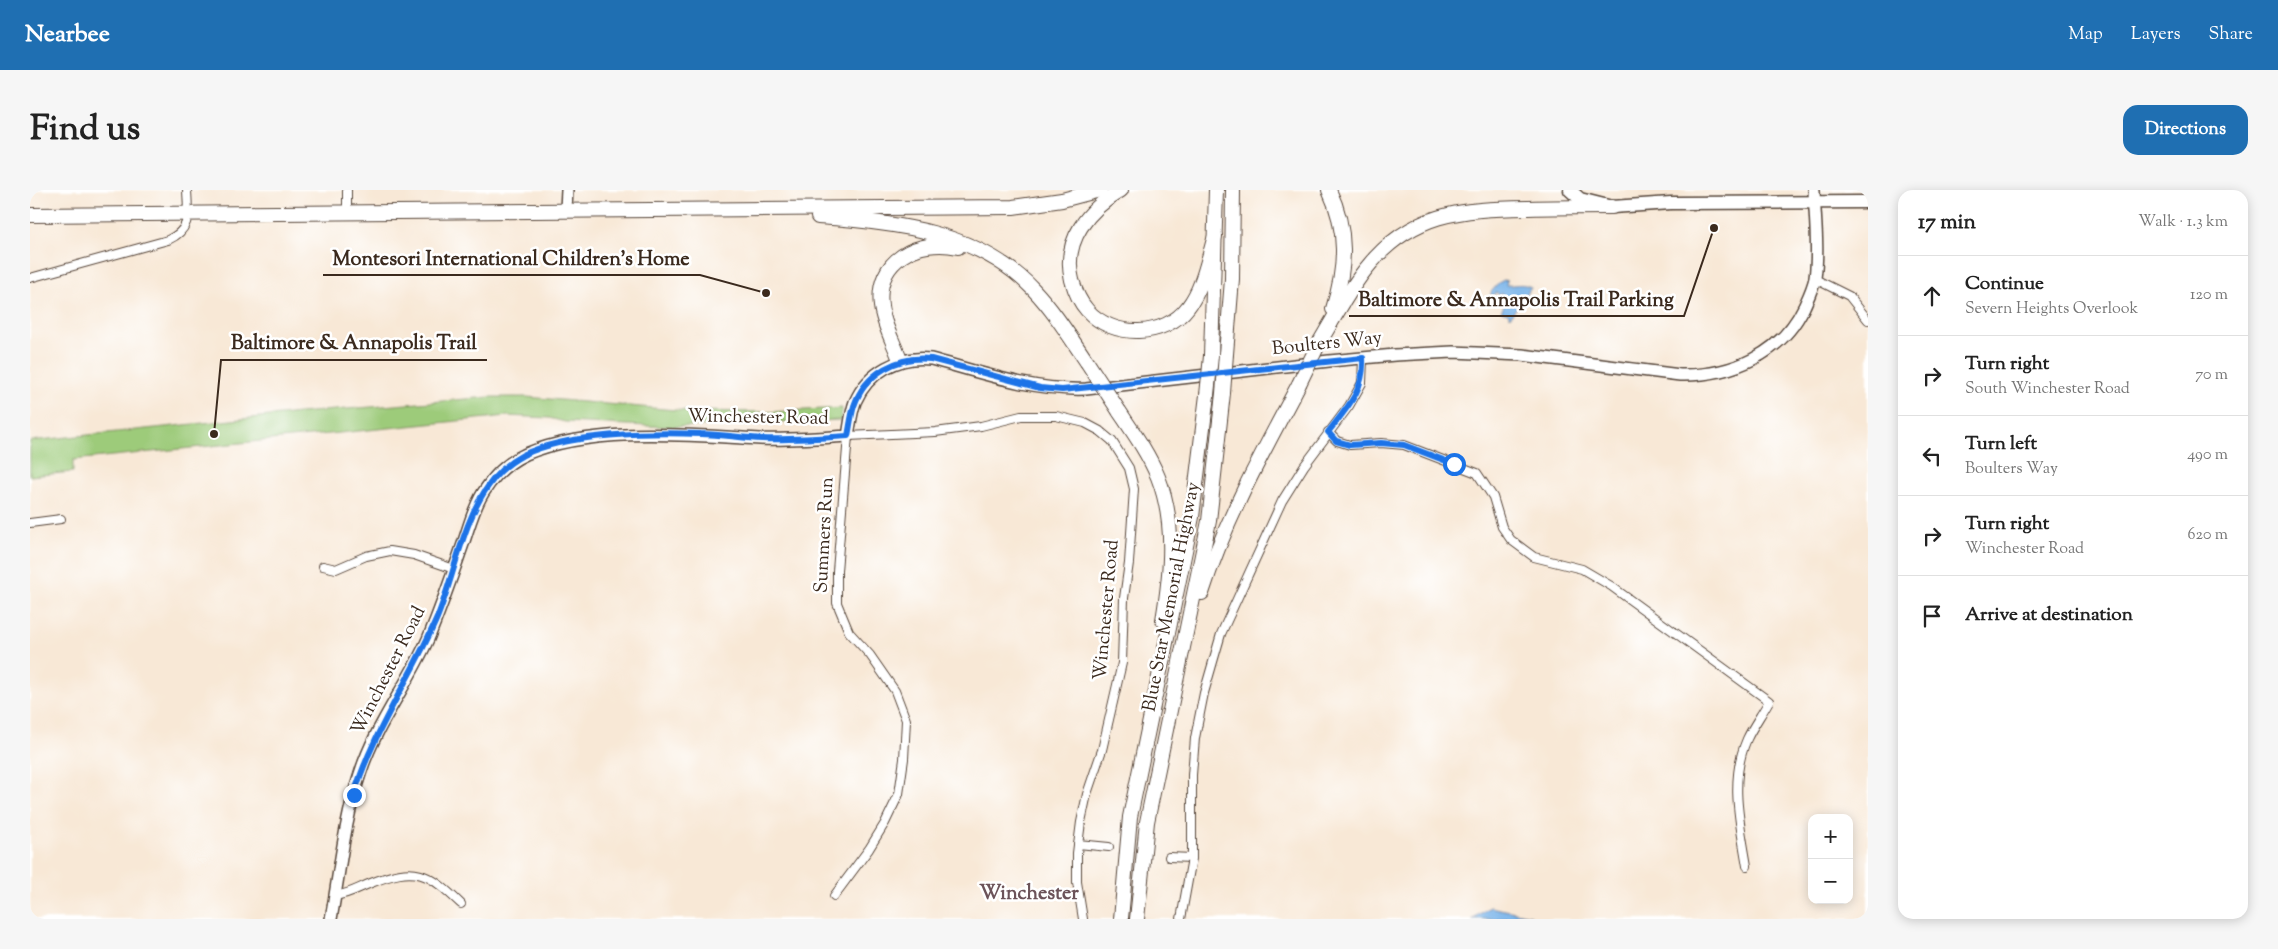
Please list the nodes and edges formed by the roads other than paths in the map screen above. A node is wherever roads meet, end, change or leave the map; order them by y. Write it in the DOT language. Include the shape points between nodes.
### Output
graph roads {
  1 [pos="187,190"];
  2 [pos="347,190"];
  3 [pos="567,190"];
  4 [pos="1100,190"];
  5 [pos="1121,190"];
  6 [pos="1216,190"];
  7 [pos="1233,190"];
  8 [pos="1329,190"];
  9 [pos="1570,190"];
  10 [pos="1814,196"];
  11 [pos="1868,202"];
  12 [pos="1612,207"];
  13 [pos="566,209"];
  14 [pos="720,210"];
  15 [pos="347,211"];
  16 [pos="188,214"];
  17 [pos="30,215"];
  18 [pos="1215,236"];
  19 [pos="1003,264"];
  20 [pos="30,278"];
  21 [pos="1815,279"];
  22 [pos="1868,320"];
  23 [pos="1318,345"];
  24 [pos="1363,358"];
  25 [pos="900,360"];
  26 [pos="1328,432"];
  27 [pos="848,436"];
  28 [pos="61,519"];
  29 [pos="30,522"];
  30 [pos="323,566"];
  31 [pos="454,569"];
  32 [pos="1178,665"];
  33 [pos="1130,817"];
  34 [pos="1078,844"];
  35 [pos="1109,848"];
  36 [pos="1169,857"];
  37 [pos="1192,858"];
  38 [pos="1747,866"];
  39 [pos="335,896"];
  40 [pos="834,896"];
  41 [pos="461,904"];
  42 [pos="331,919"];
  43 [pos="1083,919"];
  44 [pos="1121,919"];
  45 [pos="1137,919"];
  46 [pos="1181,919"];
  1 -- 16 [label="street"];
  2 -- 15 [label="street"];
  3 -- 13 [label="street"];
  4 -- 14 [label="highway" via="1062,200 1013,207"];
  5 -- 18 [label="highway" via="1093,210 1079,228 1071,250 1069,269 1076,293 1088,311 1104,322 1139,332 1175,321 1189,307 1198,289"];
  6 -- 18 [label="highway, Blue Star Memorial Highway"];
  7 -- 32 [label="highway, Blue Star Memorial Highway, bridge" via="1232,279 1209,521"];
  8 -- 23 [label="highway" via="1342,223 1344,270"];
  9 -- 12 [label="main road" via="1580,199"];
  10 -- 11 [label="main road"];
  10 -- 12 [label="main road"];
  10 -- 21 [label="street, Boulters Way"];
  12 -- 23 [label="highway" via="1480,209 1454,212 1428,221 1396,240 1366,269"];
  13 -- 14 [label="highway"];
  13 -- 15 [label="highway"];
  14 -- 19 [label="highway" via="877,221 953,238 974,246"];
  15 -- 16 [label="highway"];
  16 -- 17 [label="highway"];
  16 -- 20 [label="street" via="185,227 168,240"];
  18 -- 33 [label="highway, Blue Star Memorial Highway, bridge" via="1211,356 1192,517"];
  19 -- 25 [label="highway" via="950,246 930,245 908,250 898,257 884,277 880,292 883,314"];
  19 -- 33 [label="highway, bridge" via="1032,287 1087,362 1144,449 1158,477 1167,508 1170,576"];
  21 -- 22 [label="street" via="1849,296"];
  21 -- 24 [label="street, Boulters Way" via="1799,316 1787,333 1757,358 1721,373 1680,375 1495,352"];
  23 -- 32 [label="highway, bridge" via="1248,479 1213,557"];
  24 -- 25 [label="street, Boulters Way" via="1062,390 1040,388 931,359"];
  24 -- 26 [label="street" via="1362,383"];
  25 -- 27 [label="street, Boulters Way" via="876,375 861,392 854,404"];
  26 -- 37 [label="street" via="1282,501 1220,634 1195,738"];
  26 -- 38 [label="street" via="1336,441 1350,445 1404,445 1477,473 1493,497 1502,527 1511,540 1534,557 1582,569 1611,586 1769,702 1747,739 1739,764 1736,797"];
  27 -- 31 [label="street, Winchester Road" via="775,439 663,434 577,441 533,451 506,467 483,493"];
  27 -- 34 [label="street, Winchester Road" via="935,432 981,426 1020,416 1056,416 1085,423 1100,431 1112,441 1129,468 1134,489 1122,663 1102,750 1087,794"];
  27 -- 40 [label="street, Summers Run" via="837,603 849,632 896,691 906,720 898,794 885,823"];
  28 -- 29 [label="street"];
  30 -- 31 [label="street" via="336,569 366,556 390,551 414,555"];
  31 -- 39 [label="street, Winchester Road" via="426,643 365,758 348,817"];
  32 -- 45 [label="highway, Blue Star Memorial Highway" via="1147,822"];
  33 -- 44 [label="highway, Blue Star Memorial Highway"];
  34 -- 35 [label="street"];
  34 -- 43 [label="street, Winchester Road" via="1077,882"];
  36 -- 37 [label="street"];
  37 -- 46 [label="street"];
  39 -- 41 [label="street" via="351,894 370,883 409,872 438,882"];
  39 -- 42 [label="street, Winchester Road"];
}
